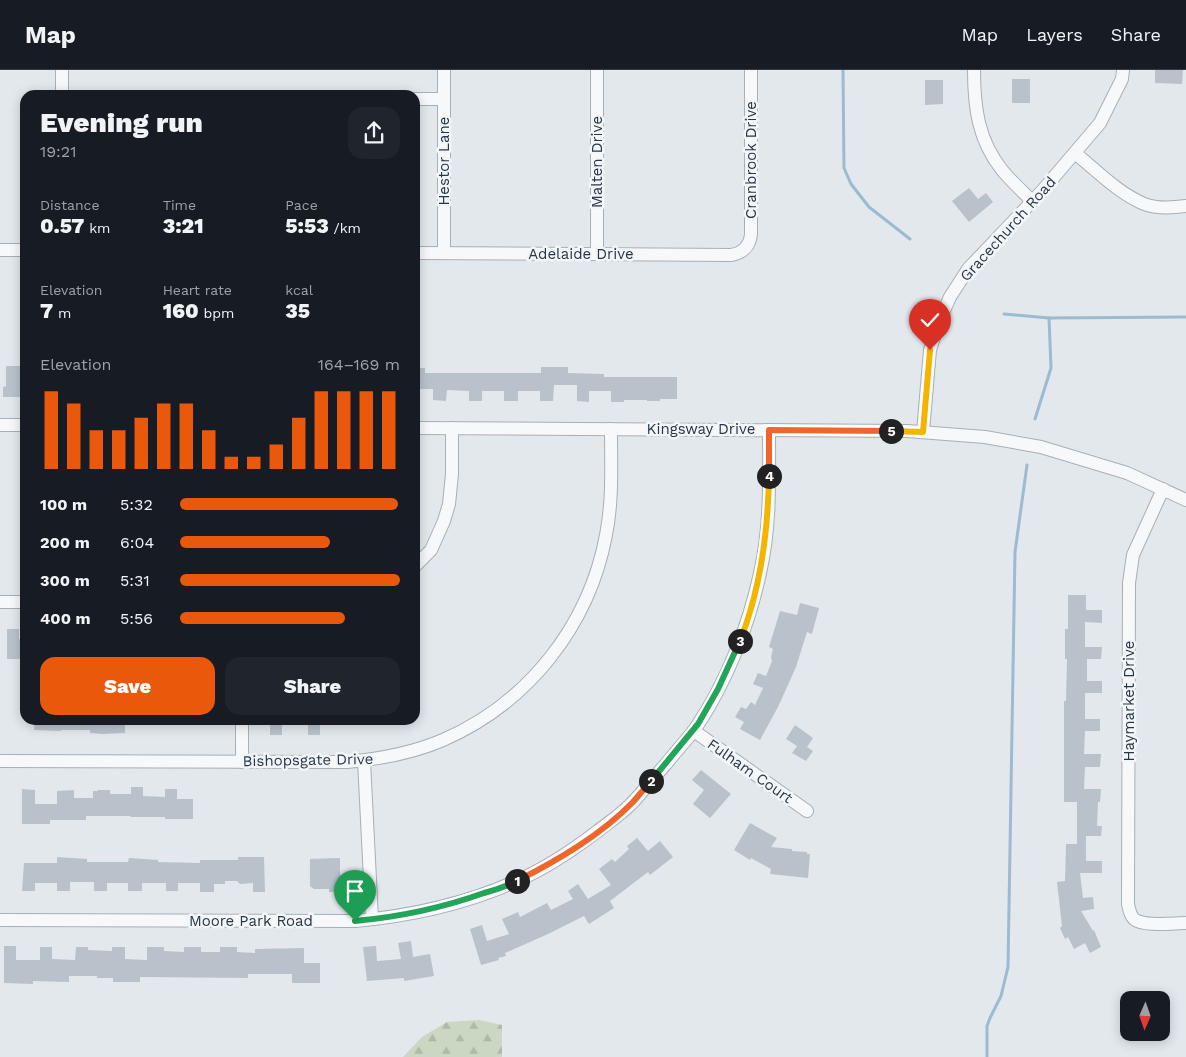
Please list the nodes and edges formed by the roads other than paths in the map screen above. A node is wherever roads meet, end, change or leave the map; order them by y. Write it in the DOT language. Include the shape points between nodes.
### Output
graph roads {
  1 [pos="62,70"];
  2 [pos="444,70"];
  3 [pos="597,70"];
  4 [pos="751,70"];
  5 [pos="974,70"];
  6 [pos="1123,70"];
  7 [pos="62,90"];
  8 [pos="420,99"];
  9 [pos="444,99"];
  10 [pos="1075,153"];
  11 [pos="1032,201"];
  12 [pos="1186,206"];
  13 [pos="746,248"];
  14 [pos="0,250"];
  15 [pos="20,250"];
  16 [pos="420,253"];
  17 [pos="444,253"];
  18 [pos="597,254"];
  19 [pos="0,425"];
  20 [pos="20,425"];
  21 [pos="420,428"];
  22 [pos="452,428"];
  23 [pos="611,429"];
  24 [pos="769,430"];
  25 [pos="923,432"];
  26 [pos="1163,489"];
  27 [pos="1186,500"];
  28 [pos="420,561"];
  29 [pos="0,602"];
  30 [pos="20,602"];
  31 [pos="242,725"];
  32 [pos="694,731"];
  33 [pos="364,760"];
  34 [pos="0,761"];
  35 [pos="242,762"];
  36 [pos="807,810"];
  37 [pos="372,919"];
  38 [pos="0,920"];
  39 [pos="1186,923"];
  1 -- 7 [label="street"];
  2 -- 9 [label="street, Hestor Lane"];
  3 -- 18 [label="street, Malten Drive"];
  4 -- 13 [label="street, Cranbrook Drive" via="751,234"];
  5 -- 11 [label="street" via="975,106 985,140 1001,169"];
  6 -- 10 [label="street, Gracechurch Road" via="1122,79 1100,123"];
  8 -- 9 [label="street"];
  9 -- 17 [label="street, Hestor Lane"];
  10 -- 11 [label="street, Gracechurch Road"];
  10 -- 12 [label="street" via="1121,191 1144,204 1160,208"];
  11 -- 25 [label="street, Gracechurch Road" via="968,269 950,297 930,350"];
  13 -- 18 [label="street, Adelaide Drive" via="731,255"];
  14 -- 15 [label="street"];
  16 -- 17 [label="street, Adelaide Drive"];
  17 -- 18 [label="street, Adelaide Drive"];
  19 -- 20 [label="street"];
  21 -- 22 [label="street, Kingsway Drive"];
  22 -- 23 [label="street, Kingsway Drive"];
  22 -- 28 [label="street" via="449,504 431,550"];
  23 -- 24 [label="street, Kingsway Drive"];
  23 -- 33 [label="street, Bishopsgate Drive" via="610,508 602,552 581,611 566,637 529,682 481,720 428,746"];
  24 -- 25 [label="street, Kingsway Drive"];
  24 -- 32 [label="street, Moore Park Road" via="768,509 756,591 732,661"];
  25 -- 26 [label="street, Kingsway Drive" via="985,436 1041,447 1128,473"];
  26 -- 27 [label="street, Kingsway Drive"];
  26 -- 39 [label="street, Haymarket Drive" via="1133,555 1130,583 1128,904 1133,919 1143,923"];
  29 -- 30 [label="street"];
  31 -- 35 [label="street"];
  32 -- 36 [label="street, Fulham Court"];
  32 -- 37 [label="street, Moore Park Road" via="633,802 559,858 513,883 469,899"];
  33 -- 35 [label="street, Bishopsgate Drive"];
  33 -- 37 [label="street"];
  34 -- 35 [label="street, Bishopsgate Drive"];
  37 -- 38 [label="street, Moore Park Road"];
}
